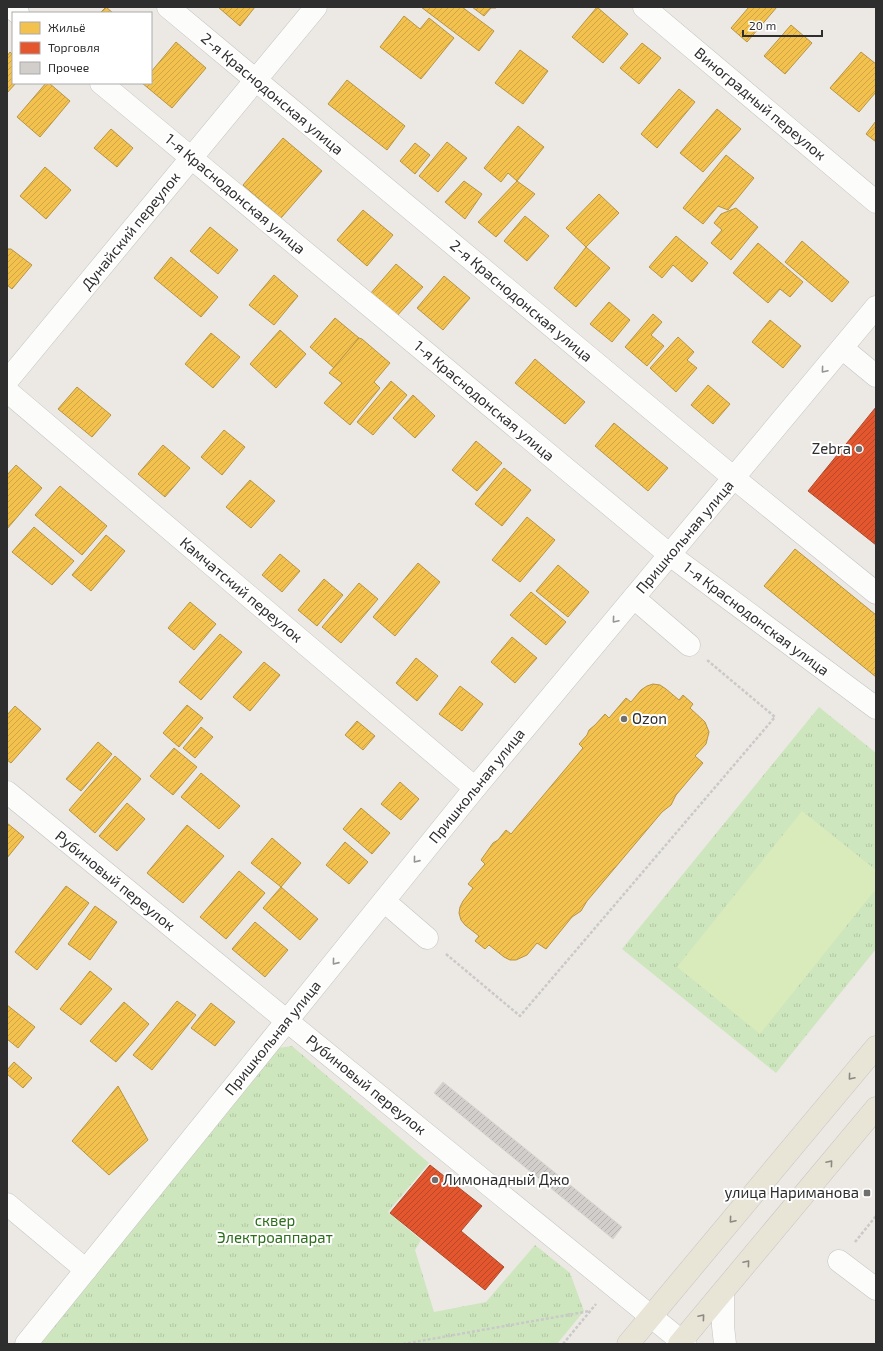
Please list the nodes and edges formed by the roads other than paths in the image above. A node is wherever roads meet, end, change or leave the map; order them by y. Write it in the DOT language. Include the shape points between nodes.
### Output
graph roads {
  1 [pos="168,7"];
  2 [pos="316,7"];
  3 [pos="644,7"];
  4 [pos="255,80"];
  5 [pos="102,84"];
  6 [pos="191,158"];
  7 [pos="876,202"];
  8 [pos="876,307"];
  9 [pos="842,348"];
  10 [pos="876,376"];
  11 [pos="7,382"];
  12 [pos="7,391"];
  13 [pos="734,478"];
  14 [pos="670,554"];
  15 [pos="876,593"];
  16 [pos="634,598"];
  17 [pos="689,645"];
  18 [pos="876,708"];
  19 [pos="475,788"];
  20 [pos="7,792"];
  21 [pos="384,901"];
  22 [pos="427,938"];
  23 [pos="287,1021"];
  24 [pos="876,1047"];
  25 [pos="876,1108"];
  26 [pos="7,1204"];
  27 [pos="839,1262"];
  28 [pos="86,1270"];
  29 [pos="876,1289"];
  30 [pos="723,1293"];
  31 [pos="651,1317"];
  32 [pos="682,1343"];
  33 [pos="26,1344"];
  34 [pos="628,1344"];
  35 [pos="725,1344"];
  1 -- 4 [label="street, 2-я Краснодонская улица"];
  2 -- 4 [label="street, Дунайский переулок"];
  3 -- 7 [label="street, Виноградный переулок"];
  4 -- 6 [label="street, Дунайский переулок"];
  4 -- 13 [label="street, 2-я Краснодонская улица"];
  5 -- 6 [label="street, 1-я Краснодонская улица"];
  6 -- 11 [label="street, Дунайский переулок"];
  6 -- 14 [label="street, 1-я Краснодонская улица"];
  8 -- 9 [label="street, Пришкольная улица"];
  9 -- 10 [label="street"];
  9 -- 13 [label="street, Пришкольная улица, one-way"];
  12 -- 19 [label="street, Камчатский переулок"];
  13 -- 14 [label="street, Пришкольная улица"];
  13 -- 15 [label="street, 2-я Краснодонская улица"];
  14 -- 16 [label="street, Пришкольная улица"];
  14 -- 18 [label="street, 1-я Краснодонская улица"];
  16 -- 17 [label="street"];
  16 -- 19 [label="street, Пришкольная улица, one-way"];
  19 -- 21 [label="street, Пришкольная улица, one-way"];
  20 -- 23 [label="street, Рубиновый переулок"];
  21 -- 22 [label="street"];
  21 -- 23 [label="street, Пришкольная улица, one-way"];
  23 -- 28 [label="street, Пришкольная улица"];
  23 -- 31 [label="street, Рубиновый переулок"];
  24 -- 31 [label="main road, one-way"];
  30 -- 25 [label="main road, one-way"];
  26 -- 28 [label="street"];
  27 -- 29 [label="street"];
  28 -- 33 [label="street, Пришкольная улица"];
  32 -- 30 [label="main road, one-way"];
  30 -- 35 [label="street"];
  31 -- 32 [label="street, Рубиновый переулок"];
  31 -- 34 [label="main road"];
}
